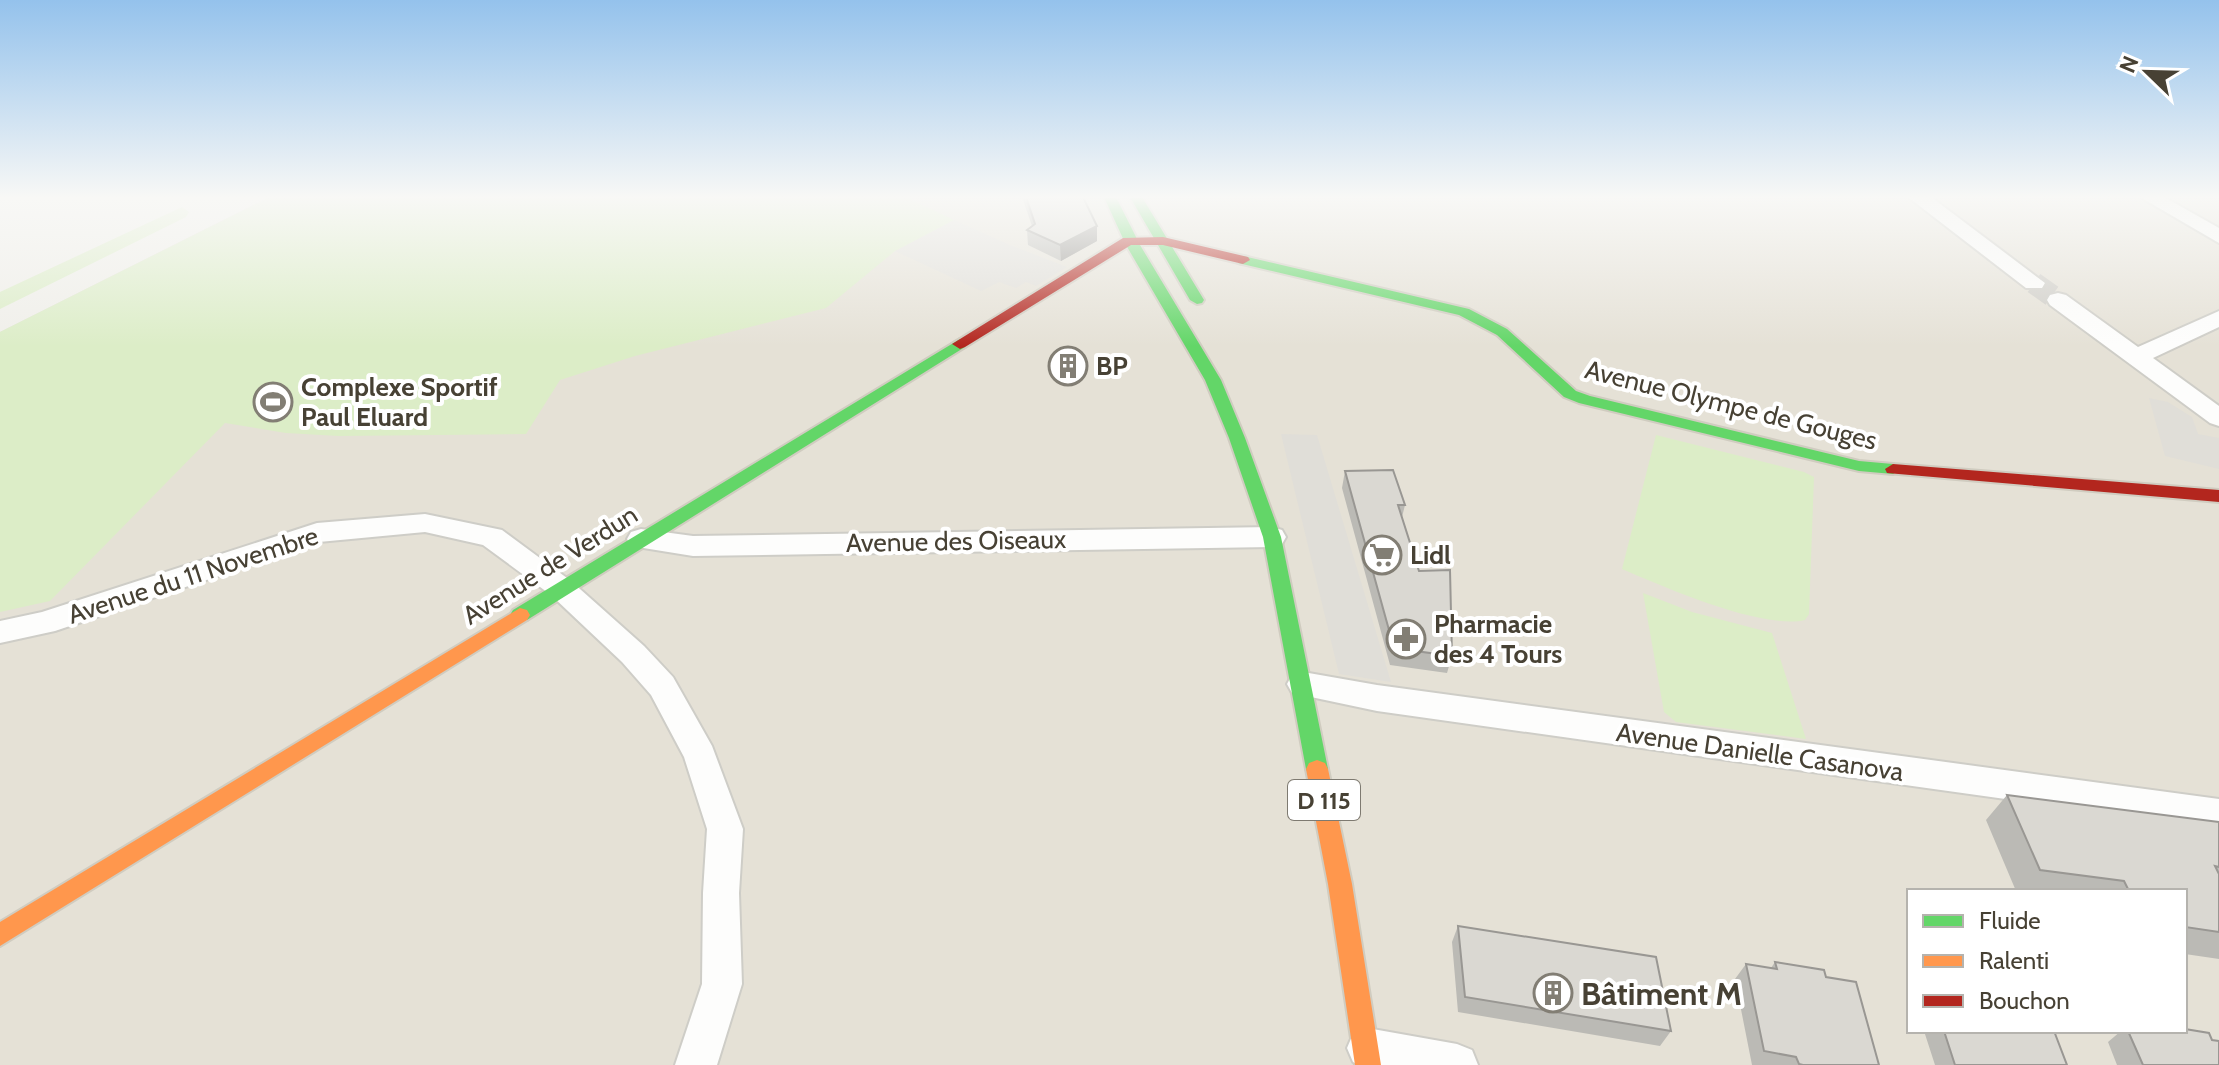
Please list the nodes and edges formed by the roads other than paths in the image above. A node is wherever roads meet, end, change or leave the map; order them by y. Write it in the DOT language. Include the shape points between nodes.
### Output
graph roads {
  1 [pos="1136,247"];
  2 [pos="1149,247"];
  3 [pos="1153,247"];
  4 [pos="1172,247"];
  5 [pos="1985,247"];
  6 [pos="1176,265"];
  7 [pos="1255,265"];
  8 [pos="2034,283"];
  9 [pos="2058,300"];
  10 [pos="1205,314"];
  11 [pos="2219,318"];
  12 [pos="2138,356"];
  13 [pos="2219,418"];
  14 [pos="1266,460"];
  15 [pos="2219,498"];
  16 [pos="1272,537"];
  17 [pos="641,539"];
  18 [pos="561,588"];
  19 [pos="0,632"];
  20 [pos="1303,684"];
  21 [pos="2219,814"];
  22 [pos="0,935"];
  23 [pos="1367,1057"];
  24 [pos="696,1065"];
  25 [pos="1457,1065"];
  1 -- 17 [label="street, Avenue de Verdun"];
  2 -- 16 [label="street, D 115" via="1233,427"];
  3 -- 6 [label="street, D 115"];
  4 -- 7 [label="street, Avenue Olympe de Gouges"];
  5 -- 8 [label="street"];
  6 -- 7 [label="street, Avenue Olympe de Gouges"];
  6 -- 10 [label="street, D 115"];
  7 -- 15 [label="street, Avenue Olympe de Gouges" via="1464,312 1502,332 1570,394 1585,400 1859,466"];
  9 -- 12 [label="street"];
  11 -- 12 [label="street"];
  12 -- 13 [label="street"];
  14 -- 16 [label="street, D 115"];
  16 -- 17 [label="street, Avenue des Oiseaux" via="693,546"];
  16 -- 20 [label="street, D 115"];
  17 -- 18 [label="street, Avenue de Verdun"];
  18 -- 19 [label="street, Avenue du 11 Novembre" via="492,537 425,523 370,526 317,533 44,623"];
  18 -- 22 [label="street, Avenue de Verdun"];
  18 -- 24 [label="street, Avenue du 11 Novembre" via="662,686 700,756 725,829 722,984"];
  20 -- 21 [label="street, Avenue Danielle Casanova"];
  20 -- 23 [label="street, D 115"];
  23 -- 25 [label="street"];
}
